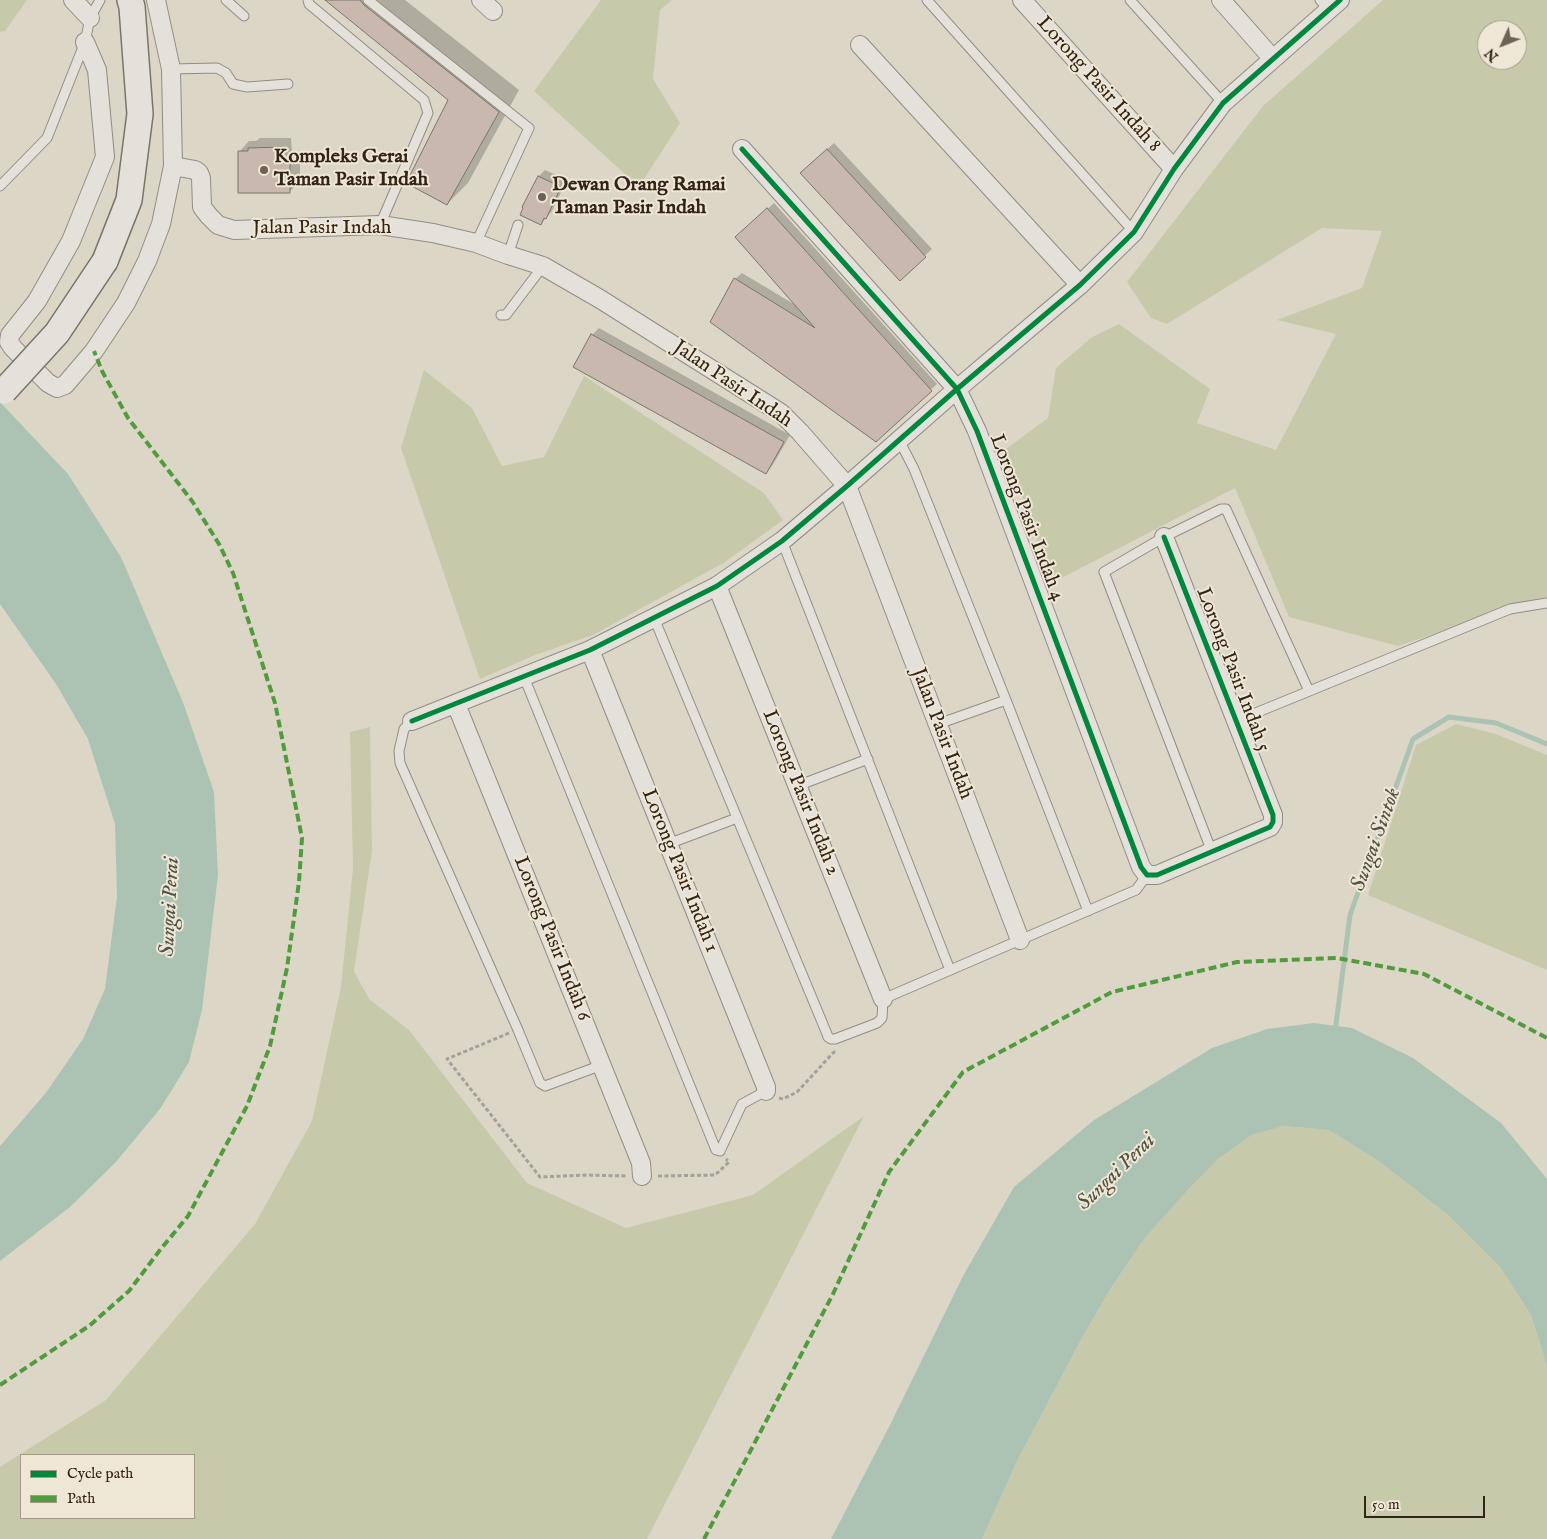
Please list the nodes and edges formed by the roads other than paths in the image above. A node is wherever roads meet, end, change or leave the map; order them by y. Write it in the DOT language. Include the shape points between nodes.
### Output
graph roads {
  1 [pos="73,0"];
  2 [pos="100,0"];
  3 [pos="130,0"];
  4 [pos="156,0"];
  5 [pos="226,0"];
  6 [pos="308,0"];
  7 [pos="368,0"];
  8 [pos="928,0"];
  9 [pos="1022,0"];
  10 [pos="1130,0"];
  11 [pos="1221,0"];
  12 [pos="1329,3"];
  13 [pos="244,16"];
  14 [pos="90,18"];
  15 [pos="85,42"];
  16 [pos="860,45"];
  17 [pos="1272,58"];
  18 [pos="171,69"];
  19 [pos="288,84"];
  20 [pos="1223,102"];
  21 [pos="742,149"];
  22 [pos="173,166"];
  23 [pos="1174,169"];
  24 [pos="0,186"];
  25 [pos="380,225"];
  26 [pos="518,225"];
  27 [pos="1134,232"];
  28 [pos="476,242"];
  29 [pos="508,255"];
  30 [pos="543,266"];
  31 [pos="1080,285"];
  32 [pos="501,315"];
  33 [pos="957,390"];
  34 [pos="0,394"];
  35 [pos="899,440"];
  36 [pos="847,486"];
  37 [pos="1164,536"];
  38 [pos="782,541"];
  39 [pos="717,586"];
  40 [pos="1547,603"];
  41 [pos="654,618"];
  42 [pos="590,650"];
  43 [pos="524,676"];
  44 [pos="1309,692"];
  45 [pos="1006,700"];
  46 [pos="456,704"];
  47 [pos="412,721"];
  48 [pos="1236,721"];
  49 [pos="938,724"];
  50 [pos="868,759"];
  51 [pos="797,786"];
  52 [pos="737,818"];
  53 [pos="668,844"];
  54 [pos="1212,852"];
  55 [pos="1147,875"];
  56 [pos="1088,911"];
  57 [pos="1020,940"];
  58 [pos="950,970"];
  59 [pos="883,999"];
  60 [pos="602,1065"];
  61 [pos="766,1091"];
  62 [pos="642,1176"];
  1 -- 14 [label="street"];
  2 -- 14 [label="lane"];
  3 -- 34 [label="main road, bridge" via="140,114 129,200 105,261 57,333"];
  4 -- 18 [label="street"];
  5 -- 13 [label="lane"];
  6 -- 25 [label="lane" via="424,100 428,113"];
  7 -- 28 [label="lane" via="529,128"];
  8 -- 27 [label="lane"];
  9 -- 23 [label="street, Lorong Pasir Indah 8"];
  10 -- 20 [label="lane"];
  11 -- 17 [label="street"];
  12 -- 17 [label="street"];
  14 -- 15 [label="lane"];
  15 -- 22 [label="street" via="97,70 105,157 71,240 37,301 10,336 9,342 48,383 57,388 65,385 94,350 126,303 147,262 161,224"];
  15 -- 24 [label="lane" via="47,138"];
  16 -- 31 [label="street"];
  17 -- 20 [label="street"];
  18 -- 19 [label="lane" via="217,68 226,73 233,84 247,87"];
  18 -- 22 [label="street"];
  20 -- 23 [label="street"];
  21 -- 33 [label="street, Lorong Pasir Indah 4"];
  22 -- 25 [label="street, Jalan Pasir Indah" via="199,173 202,207 218,225 226,228"];
  23 -- 27 [label="street"];
  25 -- 28 [label="street, Jalan Pasir Indah"];
  26 -- 29 [label="lane"];
  27 -- 31 [label="street"];
  28 -- 29 [label="street, Jalan Pasir Indah"];
  29 -- 30 [label="street, Jalan Pasir Indah"];
  30 -- 32 [label="lane" via="506,315"];
  30 -- 36 [label="street, Jalan Pasir Indah" via="781,413"];
  31 -- 33 [label="street"];
  33 -- 35 [label="street"];
  33 -- 55 [label="street, Lorong Pasir Indah 4" via="980,440 1140,867"];
  35 -- 36 [label="street"];
  35 -- 45 [label="lane" via="914,469"];
  36 -- 38 [label="street"];
  36 -- 49 [label="street, Jalan Pasir Indah"];
  37 -- 44 [label="lane" via="1221,509 1228,510"];
  37 -- 48 [label="street, Lorong Pasir Indah 5"];
  37 -- 54 [label="lane" via="1104,572"];
  38 -- 39 [label="street"];
  38 -- 50 [label="lane"];
  39 -- 41 [label="street"];
  39 -- 51 [label="street, Lorong Pasir Indah 2"];
  40 -- 44 [label="lane" via="1510,609"];
  41 -- 42 [label="street"];
  41 -- 52 [label="lane"];
  42 -- 43 [label="street"];
  42 -- 53 [label="street, Lorong Pasir Indah 1"];
  43 -- 46 [label="street"];
  43 -- 61 [label="lane" via="716,1150 720,1151 742,1104"];
  44 -- 48 [label="lane"];
  45 -- 49 [label="lane"];
  45 -- 56 [label="lane"];
  46 -- 47 [label="street"];
  46 -- 60 [label="street, Lorong Pasir Indah 6"];
  47 -- 60 [label="lane" via="404,729 400,763 540,1083 545,1086"];
  48 -- 54 [label="street, Lorong Pasir Indah 5" via="1273,822 1270,828"];
  49 -- 57 [label="street, Jalan Pasir Indah"];
  50 -- 51 [label="lane"];
  50 -- 58 [label="lane"];
  51 -- 59 [label="street, Lorong Pasir Indah 2"];
  52 -- 53 [label="lane"];
  52 -- 59 [label="lane" via="828,1037 835,1040 876,1023 882,1018"];
  53 -- 61 [label="street, Lorong Pasir Indah 1"];
  54 -- 55 [label="street" via="1157,875"];
  55 -- 56 [label="lane" via="1136,890"];
  56 -- 57 [label="lane"];
  57 -- 58 [label="lane"];
  58 -- 59 [label="lane"];
  60 -- 62 [label="street, Lorong Pasir Indah 6" via="642,1163"];
}
